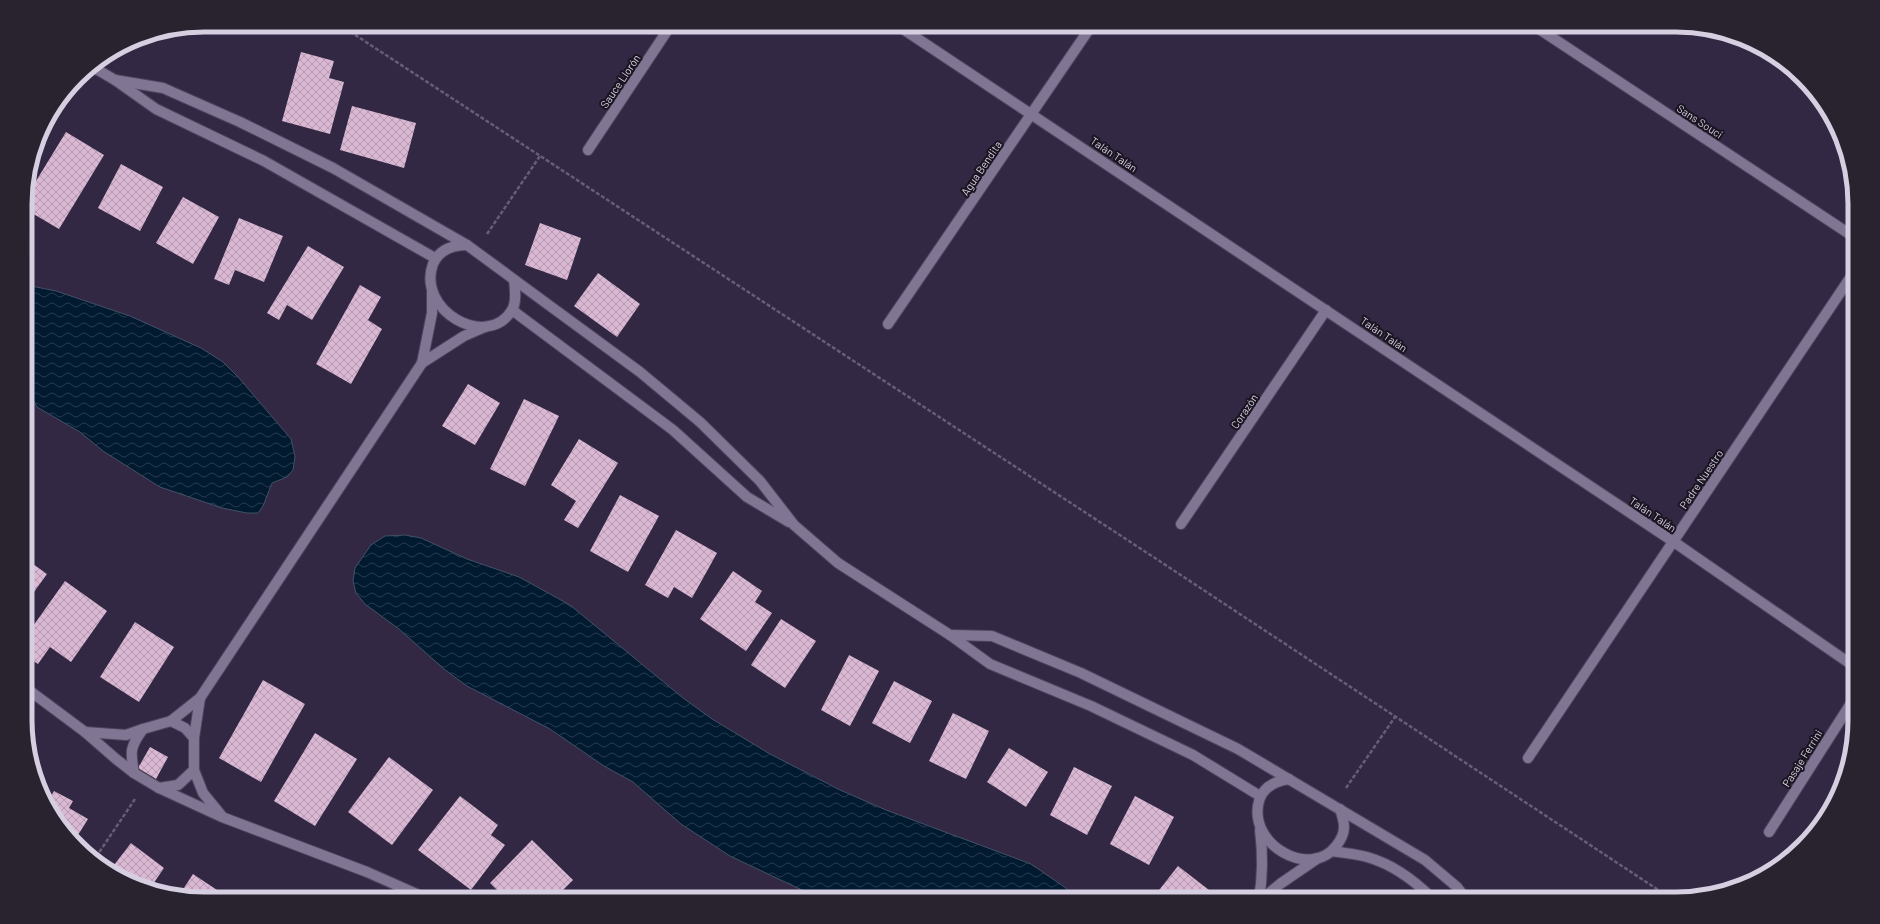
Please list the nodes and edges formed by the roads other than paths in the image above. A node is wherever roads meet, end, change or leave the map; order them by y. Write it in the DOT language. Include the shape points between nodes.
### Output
graph roads {
  1 [pos="666,32"];
  2 [pos="908,32"];
  3 [pos="1087,32"];
  4 [pos="1544,32"];
  5 [pos="97,70"];
  6 [pos="115,80"];
  7 [pos="1032,114"];
  8 [pos="588,150"];
  9 [pos="1848,233"];
  10 [pos="467,245"];
  11 [pos="435,258"];
  12 [pos="514,280"];
  13 [pos="1848,281"];
  14 [pos="432,290"];
  15 [pos="512,310"];
  16 [pos="1326,310"];
  17 [pos="888,324"];
  18 [pos="486,326"];
  19 [pos="422,363"];
  20 [pos="1181,524"];
  21 [pos="794,525"];
  22 [pos="1674,542"];
  23 [pos="950,635"];
  24 [pos="1848,662"];
  25 [pos="32,692"];
  26 [pos="200,698"];
  27 [pos="1848,708"];
  28 [pos="171,722"];
  29 [pos="143,729"];
  30 [pos="85,732"];
  31 [pos="194,738"];
  32 [pos="1528,758"];
  33 [pos="194,770"];
  34 [pos="134,773"];
  35 [pos="1290,779"];
  36 [pos="160,788"];
  37 [pos="1260,796"];
  38 [pos="1338,807"];
  39 [pos="222,817"];
  40 [pos="1260,828"];
  41 [pos="1769,832"];
  42 [pos="1332,851"];
  43 [pos="1318,858"];
  44 [pos="412,892"];
  45 [pos="1262,892"];
  46 [pos="1270,892"];
  47 [pos="1426,892"];
  48 [pos="1461,892"];
  1 -- 8 [label="street, Sauce Llorón"];
  2 -- 7 [label="street, Talán Talán"];
  3 -- 7 [label="street, Agua Bendita"];
  4 -- 9 [label="street, Sans Souci"];
  5 -- 6 [label="street"];
  6 -- 10 [label="street" via="163,88 240,122 333,168"];
  6 -- 11 [label="street" via="156,110 264,161"];
  7 -- 16 [label="street, Talán Talán"];
  7 -- 17 [label="street, Agua Bendita"];
  10 -- 11 [label="street" via="456,245"];
  10 -- 12 [label="street"];
  11 -- 14 [label="street" via="431,270"];
  12 -- 15 [label="street" via="515,298"];
  12 -- 21 [label="street" via="640,372 700,422 760,481"];
  13 -- 22 [label="street, Padre Nuestro"];
  14 -- 18 [label="street" via="450,317 467,325"];
  14 -- 19 [label="street" via="432,313"];
  15 -- 18 [label="street" via="501,322"];
  15 -- 21 [label="street" via="673,430 747,497"];
  16 -- 20 [label="street, Corazón"];
  16 -- 22 [label="street, Talán Talán"];
  18 -- 19 [label="street" via="464,336"];
  19 -- 26 [label="street"];
  21 -- 23 [label="street" via="838,563"];
  22 -- 24 [label="street, Talán Talán"];
  22 -- 32 [label="street, Padre Nuestro"];
  23 -- 35 [label="street" via="992,636 1075,671 1238,749"];
  23 -- 37 [label="street" via="990,664 1090,706 1193,756"];
  25 -- 30 [label="street"];
  26 -- 28 [label="street"];
  26 -- 31 [label="street"];
  27 -- 41 [label="street, Pasaje Ferrini"];
  28 -- 29 [label="street"];
  28 -- 31 [label="street" via="185,728"];
  29 -- 30 [label="street" via="126,735"];
  29 -- 34 [label="street" via="133,743 131,755"];
  30 -- 34 [label="street"];
  31 -- 33 [label="street"];
  33 -- 36 [label="street" via="178,785"];
  33 -- 39 [label="street" via="203,793"];
  34 -- 36 [label="street"];
  35 -- 37 [label="street" via="1278,780"];
  35 -- 38 [label="street"];
  36 -- 39 [label="street"];
  37 -- 40 [label="street" via="1257,809"];
  38 -- 42 [label="street" via="1344,826 1343,838"];
  38 -- 48 [label="street" via="1425,860"];
  39 -- 44 [label="street" via="367,872"];
  40 -- 43 [label="street" via="1282,853 1299,859"];
  40 -- 45 [label="street" via="1263,851"];
  42 -- 43 [label="street"];
  42 -- 47 [label="street" via="1366,857 1395,869"];
  43 -- 46 [label="street"];
}
